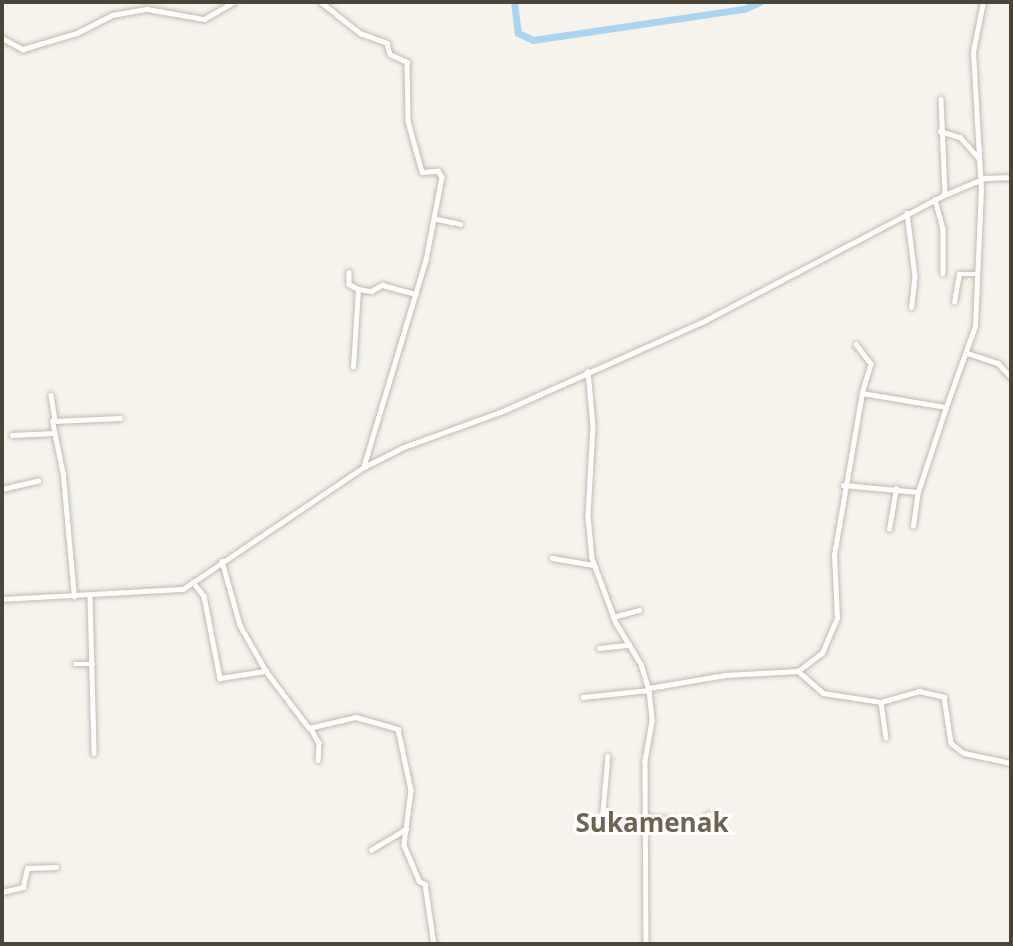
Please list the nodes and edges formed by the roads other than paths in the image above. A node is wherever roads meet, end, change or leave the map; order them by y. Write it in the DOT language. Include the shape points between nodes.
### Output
graph roads {
  1 [pos="234,2"];
  2 [pos="320,2"];
  3 [pos="983,2"];
  4 [pos="2,38"];
  5 [pos="941,99"];
  6 [pos="940,131"];
  7 [pos="979,159"];
  8 [pos="1011,177"];
  9 [pos="981,180"];
  10 [pos="945,194"];
  11 [pos="935,199"];
  12 [pos="907,213"];
  13 [pos="437,219"];
  14 [pos="460,224"];
  15 [pos="349,272"];
  16 [pos="943,273"];
  17 [pos="978,274"];
  18 [pos="358,289"];
  19 [pos="416,294"];
  20 [pos="954,302"];
  21 [pos="912,307"];
  22 [pos="856,344"];
  23 [pos="967,353"];
  24 [pos="353,367"];
  25 [pos="588,371"];
  26 [pos="1011,377"];
  27 [pos="862,393"];
  28 [pos="51,394"];
  29 [pos="946,407"];
  30 [pos="120,418"];
  31 [pos="55,419"];
  32 [pos="54,433"];
  33 [pos="12,435"];
  34 [pos="364,467"];
  35 [pos="38,481"];
  36 [pos="843,485"];
  37 [pos="897,488"];
  38 [pos="2,489"];
  39 [pos="918,492"];
  40 [pos="914,526"];
  41 [pos="890,529"];
  42 [pos="552,558"];
  43 [pos="222,561"];
  44 [pos="594,565"];
  45 [pos="193,582"];
  46 [pos="74,597"];
  47 [pos="90,597"];
  48 [pos="2,599"];
  49 [pos="639,610"];
  50 [pos="613,617"];
  51 [pos="630,645"];
  52 [pos="599,648"];
  53 [pos="75,664"];
  54 [pos="93,664"];
  55 [pos="266,671"];
  56 [pos="798,671"];
  57 [pos="649,689"];
  58 [pos="583,697"];
  59 [pos="881,702"];
  60 [pos="311,729"];
  61 [pos="886,738"];
  62 [pos="94,753"];
  63 [pos="608,757"];
  64 [pos="318,760"];
  65 [pos="1011,763"];
  66 [pos="708,815"];
  67 [pos="646,817"];
  68 [pos="647,827"];
  69 [pos="407,829"];
  70 [pos="371,850"];
  71 [pos="56,867"];
  72 [pos="2,892"];
  73 [pos="434,944"];
  74 [pos="646,944"];
  1 -- 4 [label="street" via="204,19 147,9 112,15 77,33 23,49"];
  2 -- 13 [label="street" via="360,33 387,43 390,54 407,62 408,121 422,172 439,172 442,177"];
  3 -- 7 [label="street" via="973,52"];
  5 -- 6 [label="street"];
  6 -- 7 [label="street" via="960,137"];
  6 -- 10 [label="street"];
  7 -- 9 [label="street"];
  8 -- 9 [label="street"];
  9 -- 10 [label="street"];
  9 -- 17 [label="street"];
  10 -- 11 [label="street"];
  11 -- 12 [label="street"];
  11 -- 16 [label="street" via="943,229"];
  12 -- 21 [label="street" via="915,276"];
  12 -- 25 [label="street" via="732,308"];
  13 -- 14 [label="street"];
  13 -- 19 [label="street"];
  15 -- 18 [label="street" via="349,284"];
  17 -- 20 [label="street" via="959,274"];
  17 -- 23 [label="street" via="975,326"];
  18 -- 19 [label="street" via="371,291 382,285"];
  18 -- 24 [label="street"];
  19 -- 34 [label="street"];
  22 -- 27 [label="street" via="871,364"];
  23 -- 26 [label="street" via="998,363"];
  23 -- 29 [label="street"];
  25 -- 34 [label="street"];
  25 -- 44 [label="street" via="593,426 588,516"];
  27 -- 29 [label="street"];
  27 -- 36 [label="street"];
  28 -- 31 [label="street"];
  29 -- 39 [label="street"];
  30 -- 31 [label="street"];
  31 -- 32 [label="street"];
  32 -- 33 [label="street"];
  32 -- 46 [label="street" via="63,475"];
  34 -- 43 [label="street"];
  35 -- 38 [label="street"];
  36 -- 37 [label="street"];
  36 -- 56 [label="street" via="834,555 837,618 824,652"];
  37 -- 39 [label="street"];
  37 -- 41 [label="street"];
  39 -- 40 [label="street"];
  42 -- 44 [label="street"];
  43 -- 45 [label="street"];
  43 -- 55 [label="street" via="240,625"];
  44 -- 50 [label="street"];
  45 -- 47 [label="street" via="174,592"];
  45 -- 55 [label="street" via="204,596 220,678"];
  46 -- 47 [label="street"];
  46 -- 48 [label="street"];
  47 -- 54 [label="street"];
  49 -- 50 [label="street"];
  50 -- 51 [label="street"];
  51 -- 52 [label="street"];
  51 -- 57 [label="street"];
  53 -- 54 [label="street"];
  54 -- 62 [label="street"];
  55 -- 60 [label="street"];
  56 -- 57 [label="street" via="725,675"];
  56 -- 59 [label="street" via="823,693"];
  57 -- 58 [label="street"];
  57 -- 67 [label="street"];
  59 -- 61 [label="street"];
  59 -- 65 [label="street" via="918,691 944,697 951,744 964,753"];
  60 -- 64 [label="street" via="319,743"];
  60 -- 69 [label="street" via="356,718 398,729 411,789"];
  63 -- 68 [label="street" via="603,812 620,826"];
  66 -- 67 [label="street" via="684,822"];
  67 -- 68 [label="street"];
  68 -- 74 [label="street"];
  69 -- 70 [label="street"];
  69 -- 73 [label="street" via="404,845 419,881 425,884"];
  71 -- 72 [label="street" via="27,868 23,887"];
}
